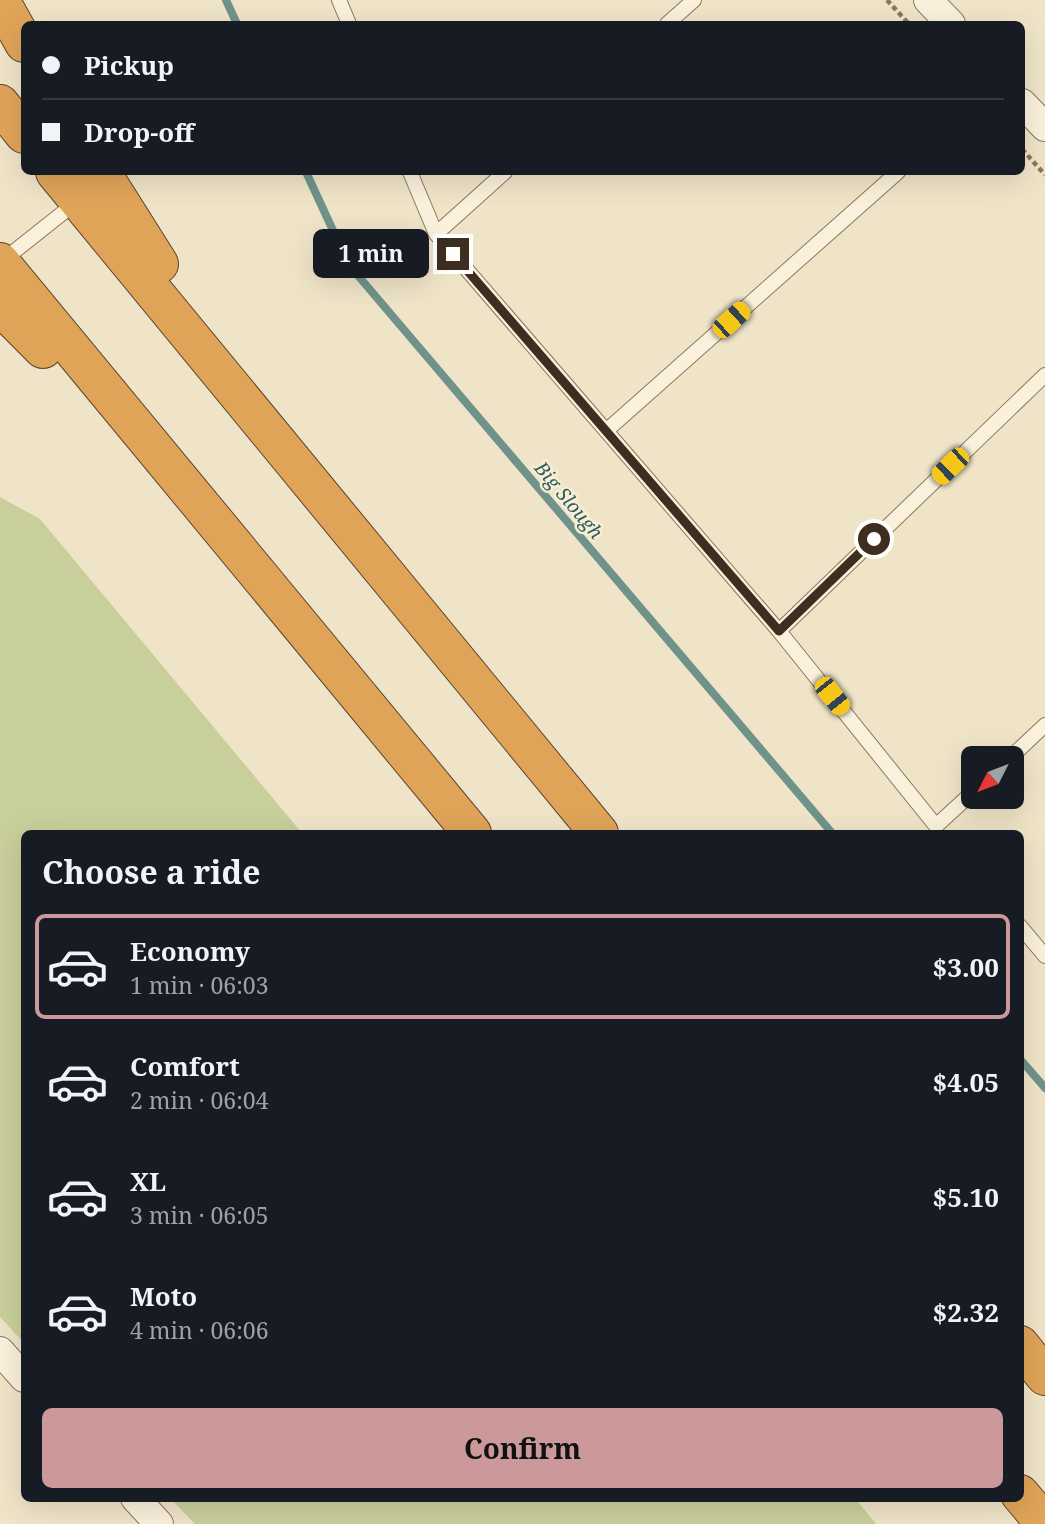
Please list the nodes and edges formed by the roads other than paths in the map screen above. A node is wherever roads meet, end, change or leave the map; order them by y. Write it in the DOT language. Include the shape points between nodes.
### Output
graph roads {
  1 [pos="0,0"];
  2 [pos="339,0"];
  3 [pos="694,0"];
  4 [pos="928,0"];
  5 [pos="348,21"];
  6 [pos="670,21"];
  7 [pos="948,21"];
  8 [pos="21,38"];
  9 [pos="0,104"];
  10 [pos="1025,106"];
  11 [pos="1045,127"];
  12 [pos="21,130"];
  13 [pos="411,175"];
  14 [pos="502,175"];
  15 [pos="895,175"];
  16 [pos="78,181"];
  17 [pos="436,234"];
  18 [pos="0,262"];
  19 [pos="0,306"];
  20 [pos="1045,375"];
  21 [pos="606,431"];
  22 [pos="164,461"];
  23 [pos="779,631"];
  24 [pos="1045,725"];
  25 [pos="1023,746"];
  26 [pos="961,805"];
  27 [pos="939,829"];
  28 [pos="470,830"];
  29 [pos="597,830"];
  30 [pos="1024,931"];
  31 [pos="1045,956"];
  32 [pos="1024,1350"];
  33 [pos="0,1351"];
  34 [pos="21,1375"];
  35 [pos="1045,1376"];
  36 [pos="1024,1499"];
  37 [pos="139,1502"];
  38 [pos="159,1524"];
  39 [pos="1045,1524"];
  1 -- 8 [label="highway"];
  2 -- 5 [label="lane"];
  3 -- 6 [label="lane"];
  4 -- 7 [label="street"];
  9 -- 12 [label="highway"];
  10 -- 11 [label="street"];
  13 -- 17 [label="lane"];
  14 -- 17 [label="lane"];
  15 -- 21 [label="lane"];
  16 -- 18 [label="lane"];
  16 -- 29 [label="highway" via="156,260 301,471"];
  17 -- 21 [label="lane"];
  18 -- 22 [label="highway"];
  19 -- 22 [label="highway"];
  20 -- 23 [label="lane"];
  21 -- 23 [label="lane"];
  22 -- 28 [label="highway"];
  23 -- 27 [label="lane"];
  24 -- 25 [label="lane"];
  26 -- 27 [label="lane"];
  30 -- 31 [label="lane"];
  32 -- 35 [label="highway"];
  33 -- 34 [label="street"];
  36 -- 39 [label="highway"];
  37 -- 38 [label="street"];
}
